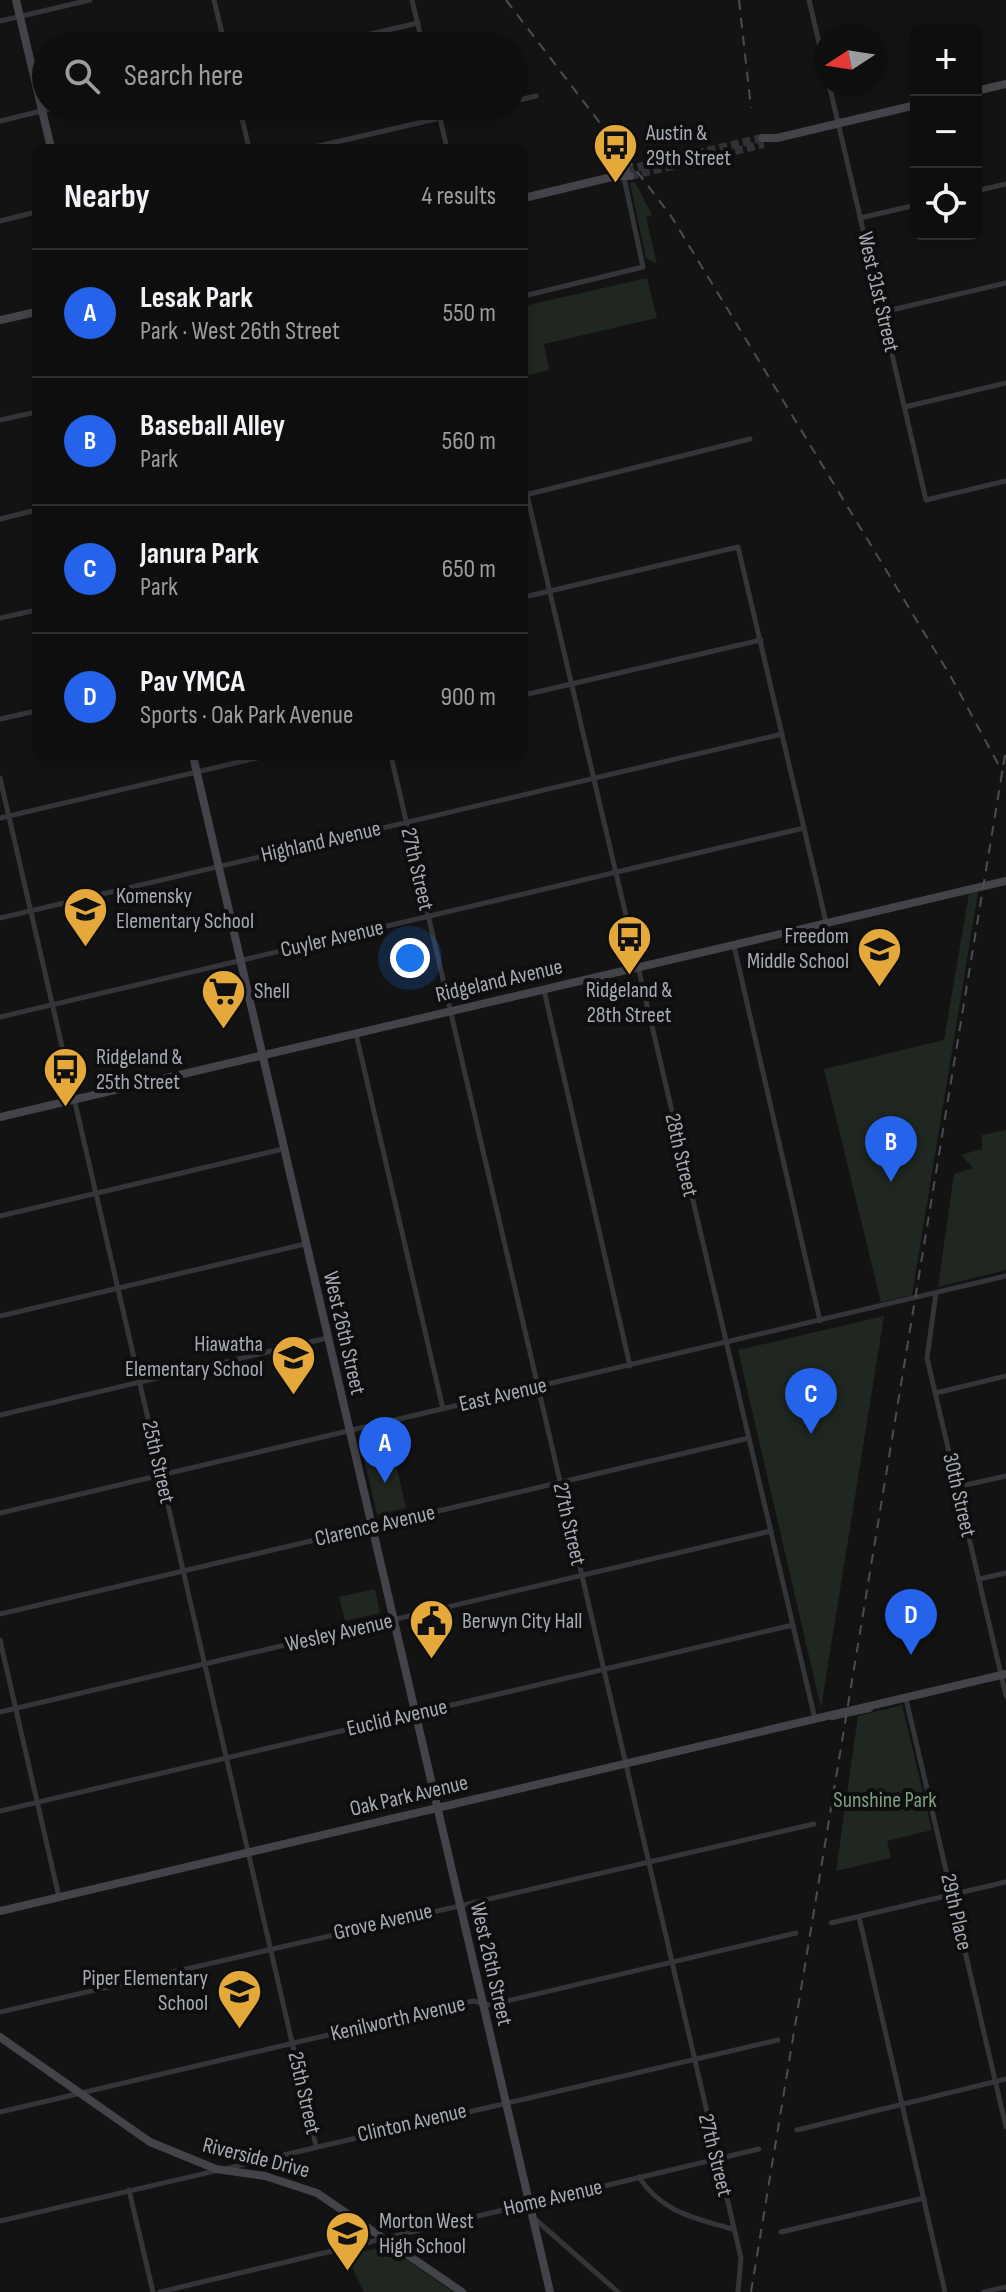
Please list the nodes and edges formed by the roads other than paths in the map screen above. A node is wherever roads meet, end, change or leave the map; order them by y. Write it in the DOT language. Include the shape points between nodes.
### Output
graph roads {
  1 [pos="16,0"];
  2 [pos="90,0"];
  3 [pos="214,0"];
  4 [pos="412,0"];
  5 [pos="809,0"];
  6 [pos="20,16"];
  7 [pos="0,21"];
  8 [pos="418,23"];
  9 [pos="815,24"];
  10 [pos="222,32"];
  11 [pos="379,32"];
  12 [pos="420,32"];
  13 [pos="32,68"];
  14 [pos="1006,84"];
  15 [pos="982,90"];
  16 [pos="536,96"];
  17 [pos="832,96"];
  18 [pos="528,98"];
  19 [pos="910,106"];
  20 [pos="32,113"];
  21 [pos="44,120"];
  22 [pos="242,120"];
  23 [pos="431,120"];
  24 [pos="440,120"];
  25 [pos="0,121"];
  26 [pos="838,123"];
  27 [pos="763,141"];
  28 [pos="50,144"];
  29 [pos="248,144"];
  30 [pos="327,144"];
  31 [pos="446,144"];
  32 [pos="624,175"];
  33 [pos="1006,184"];
  34 [pos="982,190"];
  35 [pos="528,197"];
  36 [pos="910,206"];
  37 [pos="32,213"];
  38 [pos="860,218"];
  39 [pos="0,221"];
  40 [pos="1006,283"];
  41 [pos="528,295"];
  42 [pos="883,312"];
  43 [pos="32,313"];
  44 [pos="0,320"];
  45 [pos="1006,383"];
  46 [pos="905,407"];
  47 [pos="32,413"];
  48 [pos="0,420"];
  49 [pos="750,439"];
  50 [pos="1006,481"];
  51 [pos="528,494"];
  52 [pos="528,507"];
  53 [pos="32,511"];
  54 [pos="0,519"];
  55 [pos="549,591"];
  56 [pos="528,596"];
  57 [pos="32,611"];
  58 [pos="0,618"];
  59 [pos="761,640"];
  60 [pos="571,684"];
  61 [pos="528,694"];
  62 [pos="32,712"];
  63 [pos="0,719"];
  64 [pos="782,734"];
  65 [pos="194,760"];
  66 [pos="248,760"];
  67 [pos="392,760"];
  68 [pos="197,772"];
  69 [pos="0,778"];
  70 [pos="593,778"];
  71 [pos="9,816"];
  72 [pos="0,818"];
  73 [pos="407,822"];
  74 [pos="804,828"];
  75 [pos="218,866"];
  76 [pos="615,873"];
  77 [pos="1006,881"];
  78 [pos="31,910"];
  79 [pos="428,917"];
  80 [pos="0,918"];
  81 [pos="826,923"];
  82 [pos="733,945"];
  83 [pos="240,961"];
  84 [pos="638,967"];
  85 [pos="543,989"];
  86 [pos="53,1005"];
  87 [pos="450,1011"];
  88 [pos="0,1017"];
  89 [pos="355,1033"];
  90 [pos="261,1056"];
  91 [pos="75,1100"];
  92 [pos="0,1117"];
  93 [pos="283,1149"];
  94 [pos="96,1193"];
  95 [pos="0,1216"];
  96 [pos="305,1244"];
  97 [pos="1006,1276"];
  98 [pos="118,1288"];
  99 [pos="936,1293"];
  100 [pos="0,1316"];
  101 [pos="820,1321"];
  102 [pos="327,1338"];
  103 [pos="727,1343"];
  104 [pos="630,1366"];
  105 [pos="1006,1376"];
  106 [pos="140,1382"];
  107 [pos="537,1388"];
  108 [pos="936,1393"];
  109 [pos="443,1409"];
  110 [pos="0,1415"];
  111 [pos="349,1432"];
  112 [pos="749,1438"];
  113 [pos="162,1475"];
  114 [pos="1006,1476"];
  115 [pos="559,1482"];
  116 [pos="957,1487"];
  117 [pos="0,1513"];
  118 [pos="371,1527"];
  119 [pos="771,1531"];
  120 [pos="183,1571"];
  121 [pos="1006,1573"];
  122 [pos="581,1576"];
  123 [pos="979,1579"];
  124 [pos="0,1614"];
  125 [pos="392,1620"];
  126 [pos="793,1625"];
  127 [pos="0,1640"];
  128 [pos="205,1664"];
  129 [pos="602,1669"];
  130 [pos="1004,1675"];
  131 [pos="1006,1696"];
  132 [pos="906,1698"];
  133 [pos="16,1709"];
  134 [pos="0,1712"];
  135 [pos="414,1714"];
  136 [pos="815,1719"];
  137 [pos="227,1758"];
  138 [pos="624,1765"];
  139 [pos="37,1803"];
  140 [pos="436,1808"];
  141 [pos="0,1811"];
  142 [pos="814,1824"];
  143 [pos="249,1852"];
  144 [pos="647,1864"];
  145 [pos="1006,1882"];
  146 [pos="952,1895"];
  147 [pos="59,1897"];
  148 [pos="459,1905"];
  149 [pos="0,1911"];
  150 [pos="859,1917"];
  151 [pos="831,1923"];
  152 [pos="796,1933"];
  153 [pos="271,1948"];
  154 [pos="670,1962"];
  155 [pos="482,2003"];
  156 [pos="0,2012"];
  157 [pos="0,2037"];
  158 [pos="778,2040"];
  159 [pos="293,2043"];
  160 [pos="693,2061"];
  161 [pos="1006,2079"];
  162 [pos="995,2081"];
  163 [pos="79,2093"];
  164 [pos="505,2103"];
  165 [pos="903,2104"];
  166 [pos="0,2112"];
  167 [pos="1006,2127"];
  168 [pos="797,2130"];
  169 [pos="316,2146"];
  170 [pos="759,2149"];
  171 [pos="717,2159"];
  172 [pos="216,2169"];
  173 [pos="639,2177"];
  174 [pos="129,2190"];
  175 [pos="924,2198"];
  176 [pos="529,2203"];
  177 [pos="532,2217"];
  178 [pos="0,2221"];
  179 [pos="733,2229"];
  180 [pos="781,2232"];
  181 [pos="386,2238"];
  182 [pos="1006,2287"];
  183 [pos="153,2292"];
  184 [pos="160,2292"];
  185 [pos="462,2292"];
  186 [pos="550,2292"];
  187 [pos="618,2292"];
  188 [pos="738,2292"];
  189 [pos="945,2292"];
  190 [pos="984,2292"];
  1 -- 6 [label="street"];
  2 -- 6 [label="street"];
  3 -- 10 [label="street"];
  4 -- 8 [label="street"];
  5 -- 9 [label="street"];
  6 -- 7 [label="street"];
  6 -- 13 [label="street"];
  8 -- 11 [label="street"];
  8 -- 12 [label="street"];
  14 -- 15 [label="street"];
  16 -- 18 [label="street"];
  17 -- 26 [label="street, West 31st Street"];
  19 -- 26 [label="street"];
  20 -- 25 [label="street"];
  21 -- 28 [label="street"];
  22 -- 29 [label="street"];
  23 -- 30 [label="street"];
  24 -- 31 [label="street"];
  26 -- 27 [label="street"];
  26 -- 38 [label="street, West 31st Street"];
  32 -- 35 [label="street"];
  32 -- 41 [label="street" via="643,267"];
  33 -- 34 [label="street"];
  36 -- 38 [label="street"];
  37 -- 39 [label="street"];
  38 -- 42 [label="street, West 31st Street"];
  40 -- 42 [label="street"];
  42 -- 46 [label="street, West 31st Street"];
  43 -- 44 [label="street"];
  45 -- 46 [label="street"];
  46 -- 50 [label="street, West 31st Street" via="926,500"];
  47 -- 48 [label="street"];
  49 -- 51 [label="street"];
  52 -- 55 [label="street, 28th Street"];
  53 -- 54 [label="street"];
  55 -- 56 [label="street"];
  55 -- 59 [label="street" via="738,547"];
  55 -- 60 [label="street, 28th Street"];
  57 -- 58 [label="street"];
  59 -- 60 [label="street"];
  59 -- 64 [label="street"];
  60 -- 61 [label="street"];
  60 -- 70 [label="street, 28th Street"];
  62 -- 63 [label="street"];
  64 -- 70 [label="street, Highland Avenue"];
  64 -- 74 [label="street"];
  65 -- 68 [label="street, West 26th Street"];
  66 -- 68 [label="street"];
  67 -- 73 [label="street, 27th Street"];
  68 -- 71 [label="street"];
  68 -- 75 [label="street, West 26th Street"];
  69 -- 71 [label="street, 25th Street"];
  70 -- 73 [label="street, Highland Avenue"];
  70 -- 76 [label="street, 28th Street"];
  71 -- 72 [label="street"];
  71 -- 78 [label="street, 25th Street"];
  73 -- 75 [label="street, Highland Avenue"];
  73 -- 79 [label="street, 27th Street"];
  74 -- 76 [label="street, Cuyler Avenue"];
  74 -- 81 [label="street"];
  75 -- 78 [label="street, Highland Avenue"];
  75 -- 83 [label="street, West 26th Street"];
  76 -- 79 [label="street, Cuyler Avenue"];
  76 -- 84 [label="street, 28th Street"];
  77 -- 81 [label="street, Ridgeland Avenue"];
  78 -- 80 [label="street, Highland Avenue"];
  78 -- 86 [label="street, 25th Street"];
  79 -- 83 [label="street, Cuyler Avenue"];
  79 -- 87 [label="street, 27th Street"];
  81 -- 82 [label="street, Ridgeland Avenue"];
  82 -- 84 [label="street, Ridgeland Avenue"];
  82 -- 101 [label="street"];
  83 -- 86 [label="street, Cuyler Avenue"];
  83 -- 90 [label="street, West 26th Street"];
  84 -- 85 [label="street, Ridgeland Avenue"];
  84 -- 103 [label="street, 28th Street"];
  85 -- 87 [label="street, Ridgeland Avenue"];
  85 -- 104 [label="street"];
  86 -- 88 [label="street, Cuyler Avenue"];
  86 -- 91 [label="street, 25th Street"];
  87 -- 89 [label="street, Ridgeland Avenue"];
  87 -- 107 [label="street, 27th Street"];
  89 -- 90 [label="street, Ridgeland Avenue"];
  89 -- 109 [label="street"];
  90 -- 91 [label="street, Ridgeland Avenue"];
  90 -- 93 [label="street, West 26th Street"];
  91 -- 92 [label="street, Ridgeland Avenue"];
  91 -- 94 [label="street, 25th Street"];
  93 -- 94 [label="street"];
  93 -- 96 [label="street, West 26th Street"];
  94 -- 95 [label="street"];
  94 -- 98 [label="street, 25th Street"];
  96 -- 98 [label="street"];
  96 -- 102 [label="street, West 26th Street"];
  97 -- 99 [label="street, East Avenue"];
  98 -- 100 [label="street"];
  98 -- 106 [label="street, 25th Street"];
  99 -- 101 [label="street, East Avenue"];
  99 -- 108 [label="street, 30th Street" via="927,1358"];
  101 -- 103 [label="street, East Avenue"];
  102 -- 106 [label="street"];
  102 -- 111 [label="street, West 26th Street"];
  103 -- 104 [label="street, East Avenue"];
  103 -- 112 [label="street, 28th Street"];
  104 -- 107 [label="street, East Avenue"];
  105 -- 108 [label="street"];
  106 -- 110 [label="street"];
  106 -- 113 [label="street, 25th Street"];
  107 -- 109 [label="street, East Avenue"];
  107 -- 115 [label="street, 27th Street"];
  108 -- 116 [label="street, 30th Street"];
  109 -- 111 [label="street, East Avenue"];
  111 -- 113 [label="street, East Avenue"];
  111 -- 118 [label="street, West 26th Street"];
  112 -- 115 [label="street, Clarence Avenue"];
  112 -- 119 [label="street, 28th Street"];
  113 -- 117 [label="street, East Avenue"];
  113 -- 120 [label="street, 25th Street"];
  114 -- 116 [label="street"];
  115 -- 118 [label="street, Clarence Avenue"];
  115 -- 122 [label="street, 27th Street"];
  116 -- 123 [label="street, 30th Street"];
  118 -- 120 [label="street, Clarence Avenue"];
  118 -- 125 [label="street, West 26th Street"];
  119 -- 122 [label="street, Wesley Avenue"];
  119 -- 126 [label="street, 28th Street"];
  120 -- 124 [label="street, Clarence Avenue"];
  120 -- 128 [label="street, 25th Street"];
  121 -- 123 [label="street"];
  122 -- 125 [label="street, Wesley Avenue"];
  122 -- 129 [label="street, 27th Street"];
  123 -- 130 [label="street, 30th Street"];
  125 -- 128 [label="street, Wesley Avenue"];
  125 -- 135 [label="street, West 26th Street"];
  126 -- 129 [label="street, Euclid Avenue"];
  126 -- 136 [label="street, 28th Street"];
  127 -- 133 [label="street"];
  128 -- 133 [label="street, Wesley Avenue"];
  128 -- 137 [label="street, 25th Street"];
  129 -- 135 [label="street, Euclid Avenue"];
  129 -- 138 [label="street, 27th Street"];
  130 -- 131 [label="street, 30th Street"];
  130 -- 132 [label="street, Oak Park Avenue"];
  132 -- 136 [label="street, Oak Park Avenue"];
  132 -- 146 [label="street, 29th Place"];
  133 -- 134 [label="street, Wesley Avenue"];
  133 -- 139 [label="street"];
  135 -- 137 [label="street, Euclid Avenue"];
  135 -- 140 [label="street, West 26th Street"];
  136 -- 138 [label="street, Oak Park Avenue"];
  137 -- 139 [label="street, Euclid Avenue"];
  137 -- 143 [label="street, 25th Street"];
  138 -- 140 [label="street, Oak Park Avenue"];
  138 -- 144 [label="street, 27th Street"];
  139 -- 141 [label="street, Euclid Avenue"];
  139 -- 147 [label="street"];
  140 -- 143 [label="street, Oak Park Avenue"];
  140 -- 148 [label="street, West 26th Street"];
  142 -- 144 [label="street, Grove Avenue"];
  143 -- 147 [label="street, Oak Park Avenue"];
  143 -- 153 [label="street, 25th Street"];
  144 -- 148 [label="street, Grove Avenue"];
  144 -- 154 [label="street, 27th Street"];
  145 -- 146 [label="street"];
  146 -- 150 [label="street"];
  146 -- 162 [label="street, 29th Place"];
  147 -- 149 [label="street, Oak Park Avenue"];
  148 -- 153 [label="street, Grove Avenue"];
  148 -- 155 [label="street, West 26th Street"];
  150 -- 151 [label="street"];
  150 -- 165 [label="street"];
  152 -- 154 [label="street, Kenilworth Avenue"];
  153 -- 156 [label="street, Grove Avenue"];
  153 -- 159 [label="street, 25th Street"];
  154 -- 155 [label="street, Kenilworth Avenue"];
  154 -- 160 [label="street, 27th Street"];
  155 -- 159 [label="street, Kenilworth Avenue"];
  155 -- 164 [label="street, West 26th Street"];
  157 -- 163 [label="street, Riverside Drive"];
  158 -- 160 [label="street, Clinton Avenue"];
  159 -- 163 [label="street, Kenilworth Avenue"];
  159 -- 169 [label="street, 25th Street"];
  160 -- 164 [label="street, Clinton Avenue"];
  160 -- 171 [label="street, 27th Street"];
  161 -- 162 [label="street"];
  162 -- 165 [label="street"];
  162 -- 167 [label="street, 29th Place"];
  163 -- 166 [label="street, Kenilworth Avenue"];
  163 -- 172 [label="street, Riverside Drive" via="150,2142"];
  164 -- 169 [label="street, Clinton Avenue"];
  164 -- 176 [label="street, West 26th Street"];
  165 -- 168 [label="street"];
  165 -- 175 [label="street"];
  169 -- 172 [label="street, Clinton Avenue"];
  170 -- 171 [label="street, Home Avenue"];
  171 -- 173 [label="street, Home Avenue"];
  171 -- 179 [label="street, 27th Street"];
  172 -- 174 [label="street, Clinton Avenue"];
  172 -- 181 [label="street, Riverside Drive" via="302,2187"];
  173 -- 176 [label="street, Home Avenue"];
  173 -- 179 [label="street" via="659,2203"];
  174 -- 178 [label="street, Clinton Avenue"];
  174 -- 183 [label="street"];
  175 -- 180 [label="street"];
  175 -- 189 [label="street"];
  176 -- 177 [label="street, West 26th Street"];
  176 -- 181 [label="street, Home Avenue"];
  177 -- 186 [label="street, West 26th Street"];
  177 -- 187 [label="street"];
  179 -- 188 [label="street, 27th Street" via="741,2258"];
  181 -- 184 [label="street, Home Avenue"];
  181 -- 185 [label="street, Riverside Drive"];
  182 -- 190 [label="street"];
}
